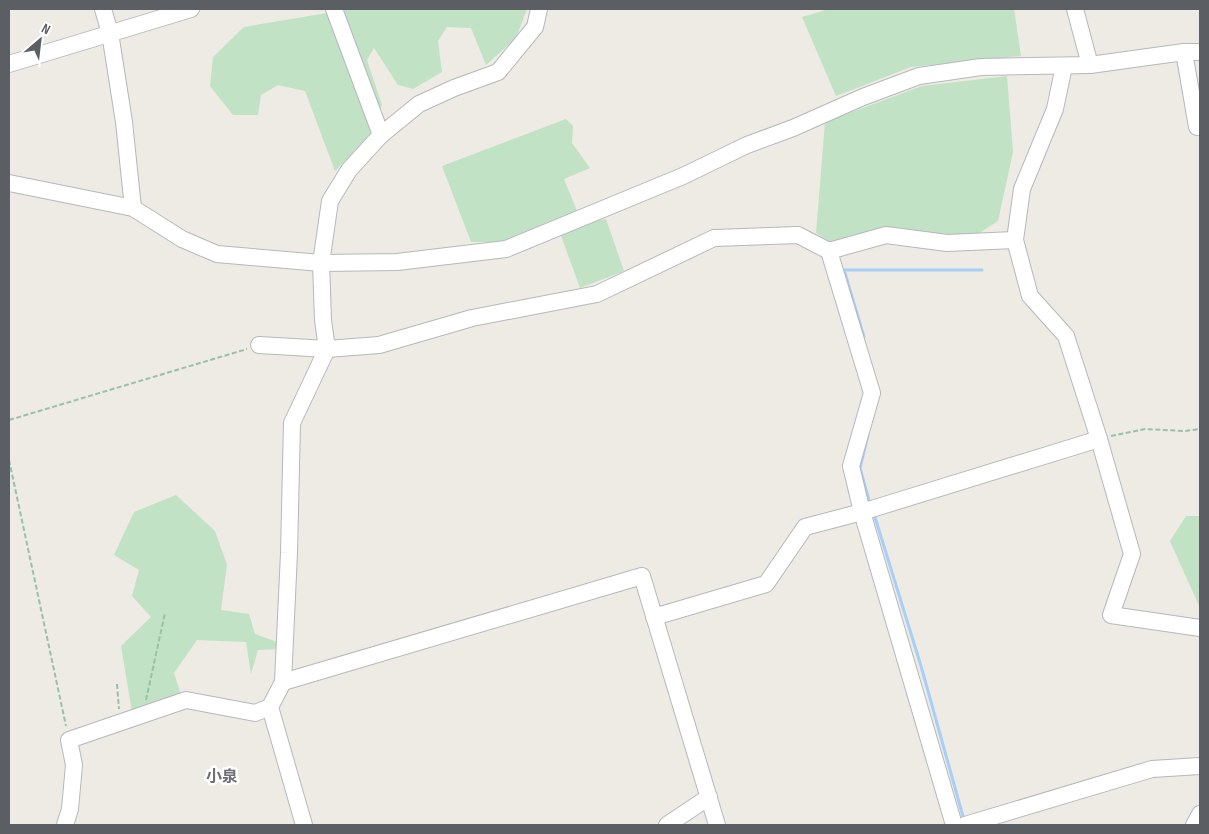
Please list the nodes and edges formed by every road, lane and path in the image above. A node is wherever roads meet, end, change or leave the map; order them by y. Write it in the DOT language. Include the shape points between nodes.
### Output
graph roads {
  1 [pos="102,9"];
  2 [pos="191,9"];
  3 [pos="334,9"];
  4 [pos="540,9"];
  5 [pos="1075,9"];
  6 [pos="110,33"];
  7 [pos="1192,52"];
  8 [pos="9,64"];
  9 [pos="1090,65"];
  10 [pos="1064,66"];
  11 [pos="1197,127"];
  12 [pos="381,135"];
  13 [pos="9,183"];
  14 [pos="133,208"];
  15 [pos="1015,240"];
  16 [pos="829,251"];
  17 [pos="321,263"];
  18 [pos="259,345"];
  19 [pos="327,349"];
  20 [pos="9,420"];
  21 [pos="1200,429"];
  22 [pos="1099,439"];
  23 [pos="9,460"];
  24 [pos="862,512"];
  25 [pos="165,612"];
  26 [pos="654,617"];
  27 [pos="1200,628"];
  28 [pos="283,682"];
  29 [pos="117,684"];
  30 [pos="270,707"];
  31 [pos="142,715"];
  32 [pos="120,723"];
  33 [pos="70,740"];
  34 [pos="1200,766"];
  35 [pos="708,797"];
  36 [pos="1200,814"];
  37 [pos="64,825"];
  38 [pos="304,825"];
  39 [pos="667,825"];
  40 [pos="717,825"];
  41 [pos="963,825"];
  42 [pos="1194,825"];
  1 -- 6 [label="street"];
  2 -- 6 [label="street"];
  3 -- 12 [label="street"];
  4 -- 12 [label="street" via="535,27 498,72 419,104"];
  5 -- 9 [label="street"];
  6 -- 8 [label="street"];
  6 -- 14 [label="street"];
  7 -- 9 [label="street"];
  7 -- 11 [label="street"];
  9 -- 10 [label="street"];
  10 -- 15 [label="street" via="1055,109 1022,189"];
  10 -- 17 [label="street" via="981,67 920,76 748,145 683,176 506,249 397,262"];
  12 -- 17 [label="street" via="349,170 330,201"];
  13 -- 14 [label="street"];
  14 -- 17 [label="street" via="182,240 217,254"];
  15 -- 16 [label="street" via="947,243 886,235"];
  15 -- 22 [label="street" via="1030,296 1066,336"];
  16 -- 19 [label="street" via="798,235 714,238 598,294 472,318 380,345"];
  16 -- 24 [label="street" via="872,392 851,466"];
  17 -- 19 [label="street" via="322,320"];
  18 -- 19 [label="street"];
  18 -- 20 [label="path"];
  19 -- 28 [label="street" via="292,423"];
  21 -- 22 [label="path" via="1145,429"];
  22 -- 24 [label="street"];
  22 -- 27 [label="street" via="1132,554 1111,615"];
  23 -- 33 [label="path"];
  24 -- 26 [label="street" via="805,527 766,584"];
  24 -- 41 [label="street"];
  25 -- 31 [label="path"];
  26 -- 28 [label="street" via="642,576"];
  26 -- 35 [label="street"];
  28 -- 30 [label="street"];
  29 -- 32 [label="path"];
  30 -- 31 [label="street" via="254,713 186,700"];
  30 -- 38 [label="street"];
  31 -- 32 [label="street"];
  32 -- 33 [label="street"];
  33 -- 37 [label="street" via="74,765 70,809"];
  34 -- 41 [label="street" via="1152,769"];
  35 -- 39 [label="street"];
  35 -- 40 [label="street"];
  36 -- 42 [label="street"];
}
